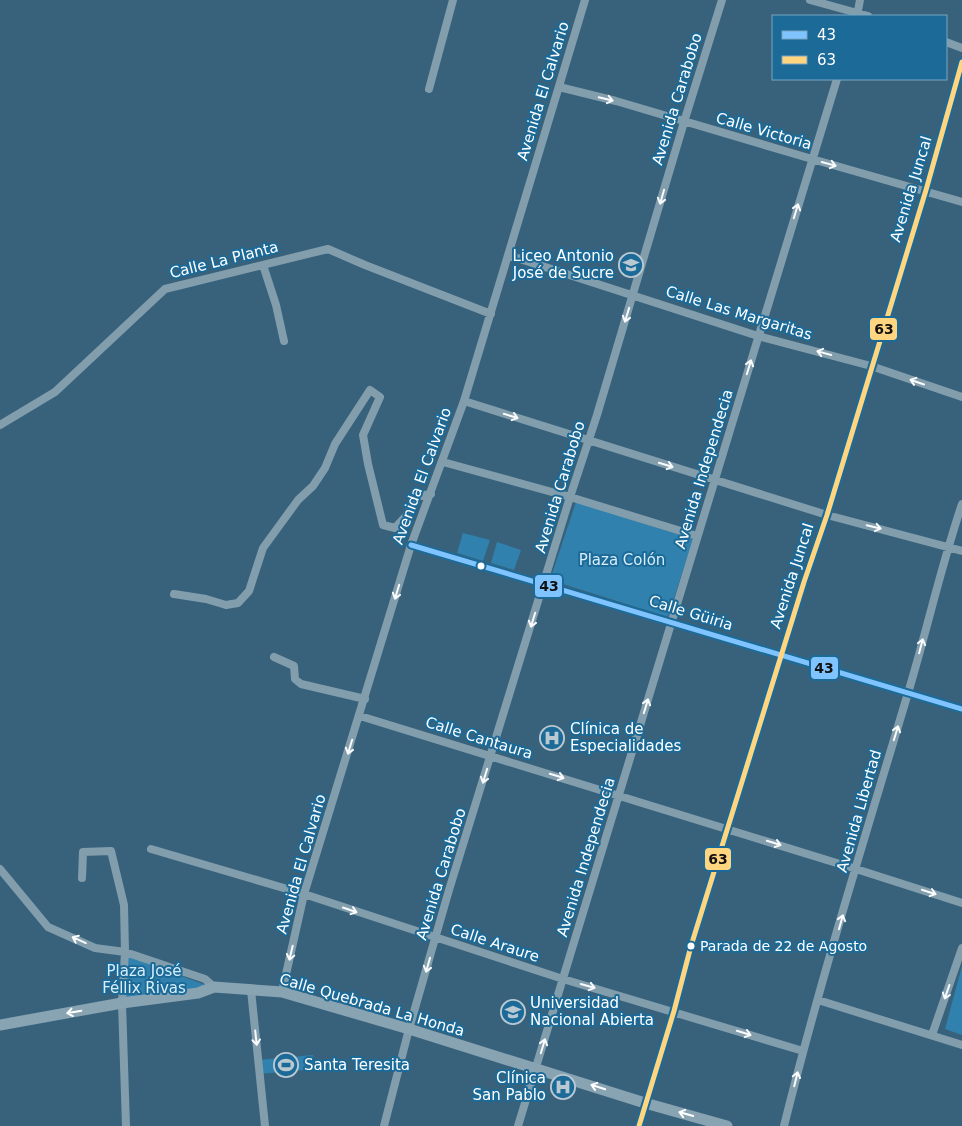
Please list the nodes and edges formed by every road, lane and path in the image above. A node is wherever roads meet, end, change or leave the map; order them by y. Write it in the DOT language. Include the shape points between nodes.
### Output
graph roads {
  1 [pos="453,0"];
  2 [pos="585,0"];
  3 [pos="722,0"];
  4 [pos="810,0"];
  5 [pos="860,0"];
  6 [pos="858,15"];
  7 [pos="947,42"];
  8 [pos="962,48"];
  9 [pos="962,62"];
  10 [pos="837,80"];
  11 [pos="559,86"];
  12 [pos="429,89"];
  13 [pos="684,122"];
  14 [pos="812,159"];
  15 [pos="926,190"];
  16 [pos="962,202"];
  17 [pos="508,255"];
  18 [pos="263,265"];
  19 [pos="633,295"];
  20 [pos="491,314"];
  21 [pos="758,336"];
  22 [pos="284,341"];
  23 [pos="871,366"];
  24 [pos="962,397"];
  25 [pos="464,401"];
  26 [pos="0,425"];
  27 [pos="589,440"];
  28 [pos="443,462"];
  29 [pos="715,480"];
  30 [pos="431,494"];
  31 [pos="570,497"];
  32 [pos="962,504"];
  33 [pos="827,515"];
  34 [pos="698,536"];
  35 [pos="412,545"];
  36 [pos="948,546"];
  37 [pos="962,551"];
  38 [pos="544,584"];
  39 [pos="174,594"];
  40 [pos="672,622"];
  41 [pos="781,655"];
  42 [pos="274,657"];
  43 [pos="908,693"];
  44 [pos="365,699"];
  45 [pos="962,709"];
  46 [pos="360,716"];
  47 [pos="492,756"];
  48 [pos="619,795"];
  49 [pos="727,829"];
  50 [pos="151,849"];
  51 [pos="0,869"];
  52 [pos="856,869"];
  53 [pos="82,878"];
  54 [pos="304,894"];
  55 [pos="962,903"];
  56 [pos="436,938"];
  57 [pos="962,948"];
  58 [pos="126,952"];
  59 [pos="563,979"];
  60 [pos="214,987"];
  61 [pos="251,990"];
  62 [pos="282,992"];
  63 [pos="818,1000"];
  64 [pos="122,1003"];
  65 [pos="674,1011"];
  66 [pos="0,1025"];
  67 [pos="409,1029"];
  68 [pos="932,1035"];
  69 [pos="962,1045"];
  70 [pos="803,1051"];
  71 [pos="536,1068"];
  72 [pos="645,1103"];
  73 [pos="126,1126"];
  74 [pos="265,1126"];
  75 [pos="384,1126"];
  76 [pos="518,1126"];
  77 [pos="638,1126"];
  78 [pos="727,1126"];
  79 [pos="784,1126"];
  1 -- 12 [label="street"];
  2 -- 11 [label="street, Avenida El Calvario"];
  3 -- 13 [label="street, Avenida Carabobo"];
  4 -- 6 [label="street"];
  5 -- 6 [label="street"];
  7 -- 8 [label="street"];
  9 -- 15 [label="street, Avenida Juncal"];
  10 -- 14 [label="street, Avenida Independecia"];
  11 -- 13 [label="street, Calle Victoria, one-way"];
  11 -- 17 [label="street, Avenida El Calvario"];
  13 -- 14 [label="street, Calle Victoria"];
  13 -- 19 [label="street, Avenida Carabobo, one-way"];
  14 -- 15 [label="street, Calle Victoria, one-way"];
  21 -- 14 [label="street, Avenida Independecia, one-way"];
  15 -- 16 [label="street, Calle Victoria"];
  15 -- 23 [label="street, Avenida Juncal"];
  17 -- 19 [label="street, Calle Las Margaritas"];
  17 -- 20 [label="street, Avenida El Calvario"];
  18 -- 20 [label="street, Calle La Planta" via="328,249"];
  18 -- 22 [label="street"];
  18 -- 26 [label="street, Calle La Planta" via="165,289 55,392"];
  19 -- 21 [label="street, Calle Las Margaritas"];
  19 -- 27 [label="street, Avenida Carabobo, one-way"];
  20 -- 25 [label="street, Avenida El Calvario"];
  23 -- 21 [label="street, Calle Las Margaritas, one-way"];
  29 -- 21 [label="street, Avenida Independecia, one-way"];
  24 -- 23 [label="street, Calle Las Margaritas, one-way"];
  23 -- 33 [label="street, Avenida Juncal"];
  25 -- 27 [label="street, one-way"];
  25 -- 28 [label="street, Avenida El Calvario"];
  27 -- 29 [label="street, one-way"];
  27 -- 31 [label="street, Avenida Carabobo"];
  28 -- 30 [label="street, Avenida El Calvario"];
  28 -- 31 [label="street"];
  29 -- 33 [label="street"];
  29 -- 34 [label="street, Avenida Independecia"];
  30 -- 35 [label="street, Avenida El Calvario"];
  30 -- 39 [label="street" via="418,496 395,528 383,524 363,435 380,397 370,390 313,486 298,500 263,548 249,591 238,603 226,605 206,598"];
  31 -- 34 [label="street"];
  31 -- 38 [label="street, Avenida Carabobo"];
  32 -- 36 [label="street, Avenida Libertad"];
  33 -- 36 [label="street, one-way"];
  33 -- 41 [label="street, Avenida Juncal"];
  34 -- 40 [label="street, Avenida Independecia"];
  35 -- 38 [label="street, Calle Güiria"];
  35 -- 44 [label="street, Avenida El Calvario, one-way"];
  36 -- 37 [label="street"];
  43 -- 36 [label="street, Avenida Libertad, one-way"];
  38 -- 40 [label="street, Calle Güiria"];
  38 -- 47 [label="street, Avenida Carabobo, one-way"];
  40 -- 41 [label="street, Calle Güiria"];
  48 -- 40 [label="street, Avenida Independecia, one-way"];
  41 -- 43 [label="street, Calle Güiria"];
  41 -- 49 [label="street, Avenida Juncal"];
  42 -- 44 [label="street" via="294,666 295,679 301,684"];
  43 -- 45 [label="street, Calle Güiria"];
  52 -- 43 [label="street, Avenida Libertad, one-way"];
  44 -- 46 [label="street, Avenida El Calvario"];
  46 -- 47 [label="street, Calle Cantaura"];
  46 -- 54 [label="street, Avenida El Calvario, one-way"];
  47 -- 48 [label="street, Calle Cantaura, one-way"];
  47 -- 56 [label="street, Avenida Carabobo, one-way"];
  48 -- 49 [label="street, Calle Cantaura"];
  48 -- 59 [label="street, Avenida Independecia"];
  49 -- 52 [label="street, Calle Cantaura, one-way"];
  49 -- 65 [label="street, Avenida Juncal"];
  50 -- 54 [label="street, Calle Araure"];
  58 -- 51 [label="street, one-way" via="95,948 48,927"];
  52 -- 55 [label="street, Calle Cantaura, one-way"];
  63 -- 52 [label="street, Avenida Libertad, one-way"];
  53 -- 58 [label="street" via="83,852 111,851 124,904"];
  54 -- 56 [label="street, Calle Araure, one-way"];
  54 -- 62 [label="street, Avenida El Calvario, one-way"];
  56 -- 59 [label="street, Calle Araure"];
  56 -- 67 [label="street, Avenida Carabobo, one-way"];
  57 -- 68 [label="street, one-way"];
  58 -- 60 [label="street" via="205,979"];
  58 -- 64 [label="street"];
  59 -- 65 [label="street, Calle Araure, one-way"];
  71 -- 59 [label="street, Avenida Independecia, one-way"];
  60 -- 61 [label="main road, Calle Quebrada La Honda"];
  60 -- 64 [label="main road, Calle Quebrada La Honda" via="198,994"];
  61 -- 62 [label="main road, Calle Quebrada La Honda"];
  61 -- 74 [label="street, one-way"];
  62 -- 67 [label="main road, Calle Quebrada La Honda"];
  63 -- 68 [label="street"];
  63 -- 70 [label="street, Avenida Libertad"];
  64 -- 66 [label="main road, Calle Quebrada La Honda, one-way"];
  64 -- 73 [label="street"];
  65 -- 70 [label="street, Calle Araure, one-way"];
  65 -- 72 [label="street, Avenida Juncal"];
  67 -- 71 [label="main road, Calle Quebrada La Honda"];
  67 -- 75 [label="street, Avenida Carabobo"];
  68 -- 69 [label="street"];
  79 -- 70 [label="street, Avenida Libertad, one-way"];
  72 -- 71 [label="main road, Calle Quebrada La Honda, one-way"];
  71 -- 76 [label="street, Avenida Independecia"];
  72 -- 77 [label="street, Avenida Juncal"];
  78 -- 72 [label="main road, Calle Quebrada La Honda, one-way"];
}
